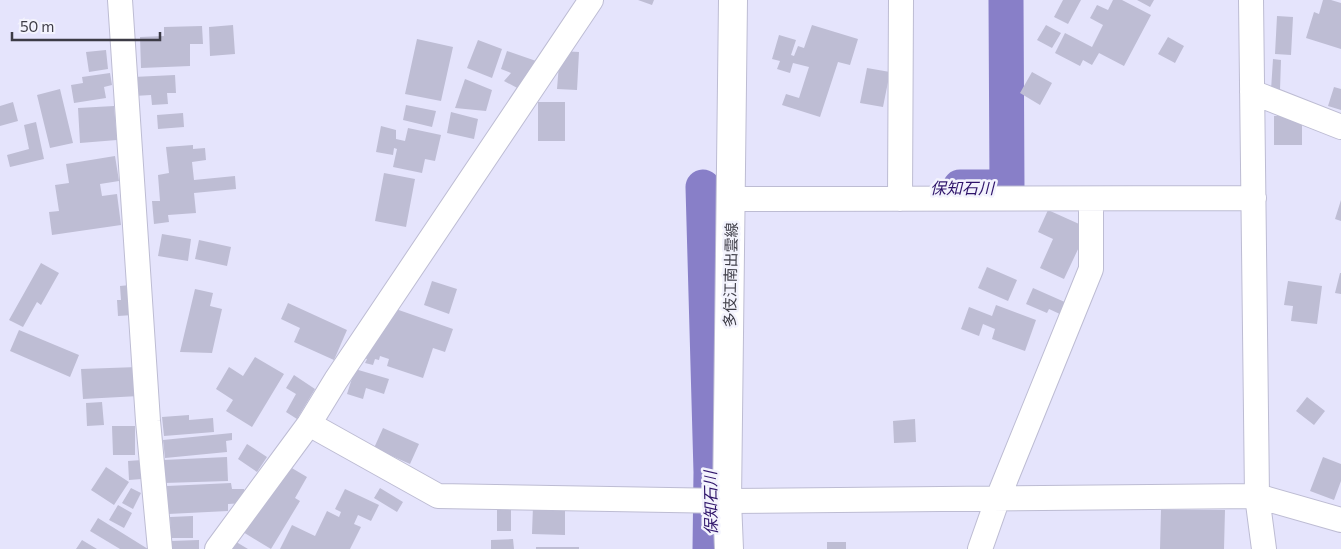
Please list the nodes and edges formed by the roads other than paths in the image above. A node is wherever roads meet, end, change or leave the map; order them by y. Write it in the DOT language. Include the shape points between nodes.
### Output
graph roads {
  1 [pos="120,0"];
  2 [pos="591,0"];
  3 [pos="733,0"];
  4 [pos="900,0"];
  5 [pos="1251,0"];
  6 [pos="1252,92"];
  7 [pos="1341,127"];
  8 [pos="1254,198"];
  9 [pos="731,199"];
  10 [pos="900,199"];
  11 [pos="1092,199"];
  12 [pos="309,424"];
  13 [pos="1257,496"];
  14 [pos="998,498"];
  15 [pos="727,501"];
  16 [pos="1341,520"];
  17 [pos="160,549"];
  18 [pos="217,549"];
  19 [pos="729,549"];
  20 [pos="980,549"];
  21 [pos="1264,549"];
  1 -- 17 [label="street" via="148,421"];
  2 -- 12 [label="street"];
  3 -- 9 [label="main road, 多伎江南出雲線"];
  4 -- 10 [label="street"];
  5 -- 6 [label="street"];
  6 -- 7 [label="street"];
  6 -- 8 [label="street"];
  8 -- 11 [label="street"];
  8 -- 13 [label="street"];
  9 -- 10 [label="street"];
  9 -- 15 [label="main road, 多伎江南出雲線"];
  10 -- 11 [label="street"];
  11 -- 14 [label="street" via="1091,269"];
  12 -- 15 [label="street" via="438,496"];
  12 -- 18 [label="street"];
  13 -- 14 [label="street"];
  13 -- 16 [label="street"];
  13 -- 21 [label="street"];
  14 -- 15 [label="street"];
  14 -- 20 [label="street"];
  15 -- 19 [label="main road, 多伎江南出雲線"];
}
